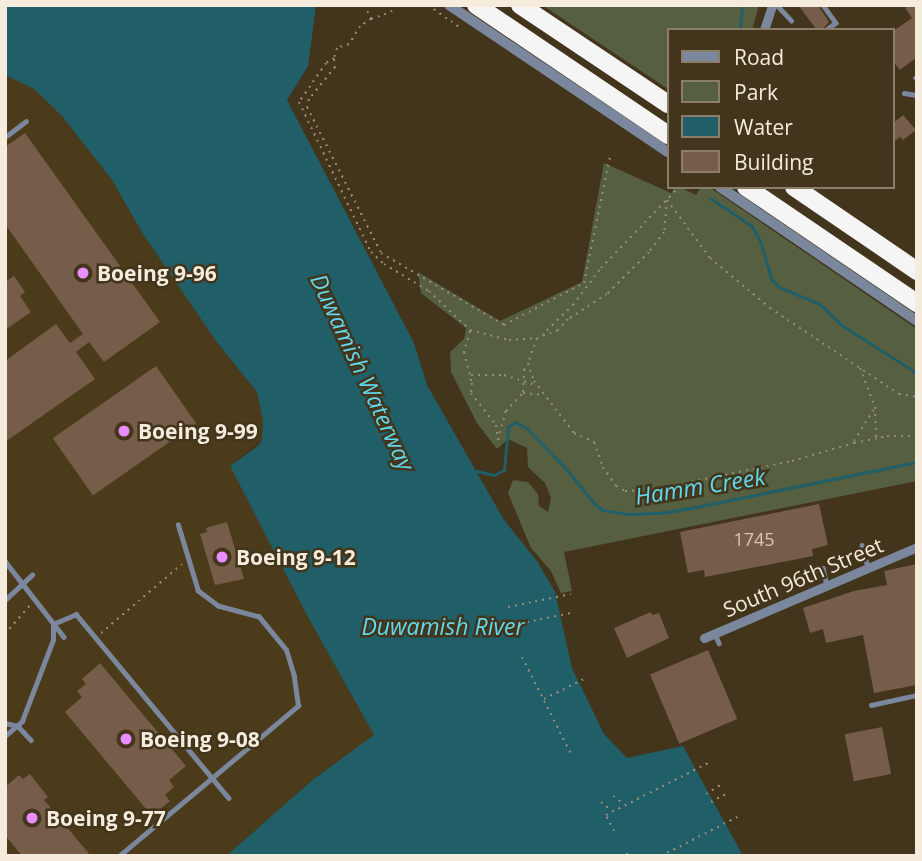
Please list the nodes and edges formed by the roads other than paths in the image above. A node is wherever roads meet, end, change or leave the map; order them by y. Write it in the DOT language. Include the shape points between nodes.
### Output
graph roads {
  1 [pos="449,5"];
  2 [pos="476,5"];
  3 [pos="520,5"];
  4 [pos="775,5"];
  5 [pos="823,5"];
  6 [pos="791,20"];
  7 [pos="765,28"];
  8 [pos="829,28"];
  9 [pos="904,93"];
  10 [pos="917,95"];
  11 [pos="666,103"];
  12 [pos="26,121"];
  13 [pos="666,134"];
  14 [pos="5,137"];
  15 [pos="666,151"];
  16 [pos="723,189"];
  17 [pos="749,189"];
  18 [pos="796,189"];
  19 [pos="917,271"];
  20 [pos="917,303"];
  21 [pos="917,321"];
  22 [pos="177,525"];
  23 [pos="862,545"];
  24 [pos="917,547"];
  25 [pos="5,561"];
  26 [pos="869,568"];
  27 [pos="811,571"];
  28 [pos="32,575"];
  29 [pos="22,584"];
  30 [pos="827,586"];
  31 [pos="5,600"];
  32 [pos="53,624"];
  33 [pos="735,625"];
  34 [pos="715,634"];
  35 [pos="739,635"];
  36 [pos="64,637"];
  37 [pos="704,638"];
  38 [pos="719,643"];
  39 [pos="917,695"];
  40 [pos="871,705"];
  41 [pos="5,723"];
  42 [pos="18,726"];
  43 [pos="5,736"];
  44 [pos="31,740"];
  45 [pos="212,778"];
  46 [pos="229,798"];
  47 [pos="119,856"];
  1 -- 15 [label="street"];
  2 -- 13 [label="highway"];
  3 -- 11 [label="highway"];
  4 -- 6 [label="lane"];
  4 -- 7 [label="street"];
  5 -- 8 [label="lane" via="836,23"];
  9 -- 10 [label="lane"];
  12 -- 14 [label="lane"];
  16 -- 21 [label="street"];
  17 -- 20 [label="highway"];
  18 -- 19 [label="highway"];
  22 -- 45 [label="lane" via="198,591 218,606 259,617 286,650 294,676 298,706"];
  23 -- 26 [label="lane"];
  24 -- 26 [label="street, South 96th Street"];
  25 -- 29 [label="lane"];
  26 -- 30 [label="street, South 96th Street"];
  27 -- 30 [label="lane" via="823,568"];
  28 -- 29 [label="lane"];
  29 -- 31 [label="lane"];
  29 -- 32 [label="lane"];
  30 -- 33 [label="street, South 96th Street" via="755,622"];
  32 -- 36 [label="lane"];
  32 -- 42 [label="lane" via="53,640"];
  32 -- 45 [label="lane" via="76,614"];
  33 -- 34 [label="street, South 96th Street"];
  33 -- 35 [label="lane"];
  34 -- 37 [label="street, South 96th Street"];
  34 -- 38 [label="lane"];
  39 -- 40 [label="lane"];
  41 -- 42 [label="lane"];
  42 -- 43 [label="lane"];
  42 -- 44 [label="lane"];
  45 -- 46 [label="lane"];
  45 -- 47 [label="lane"];
}
